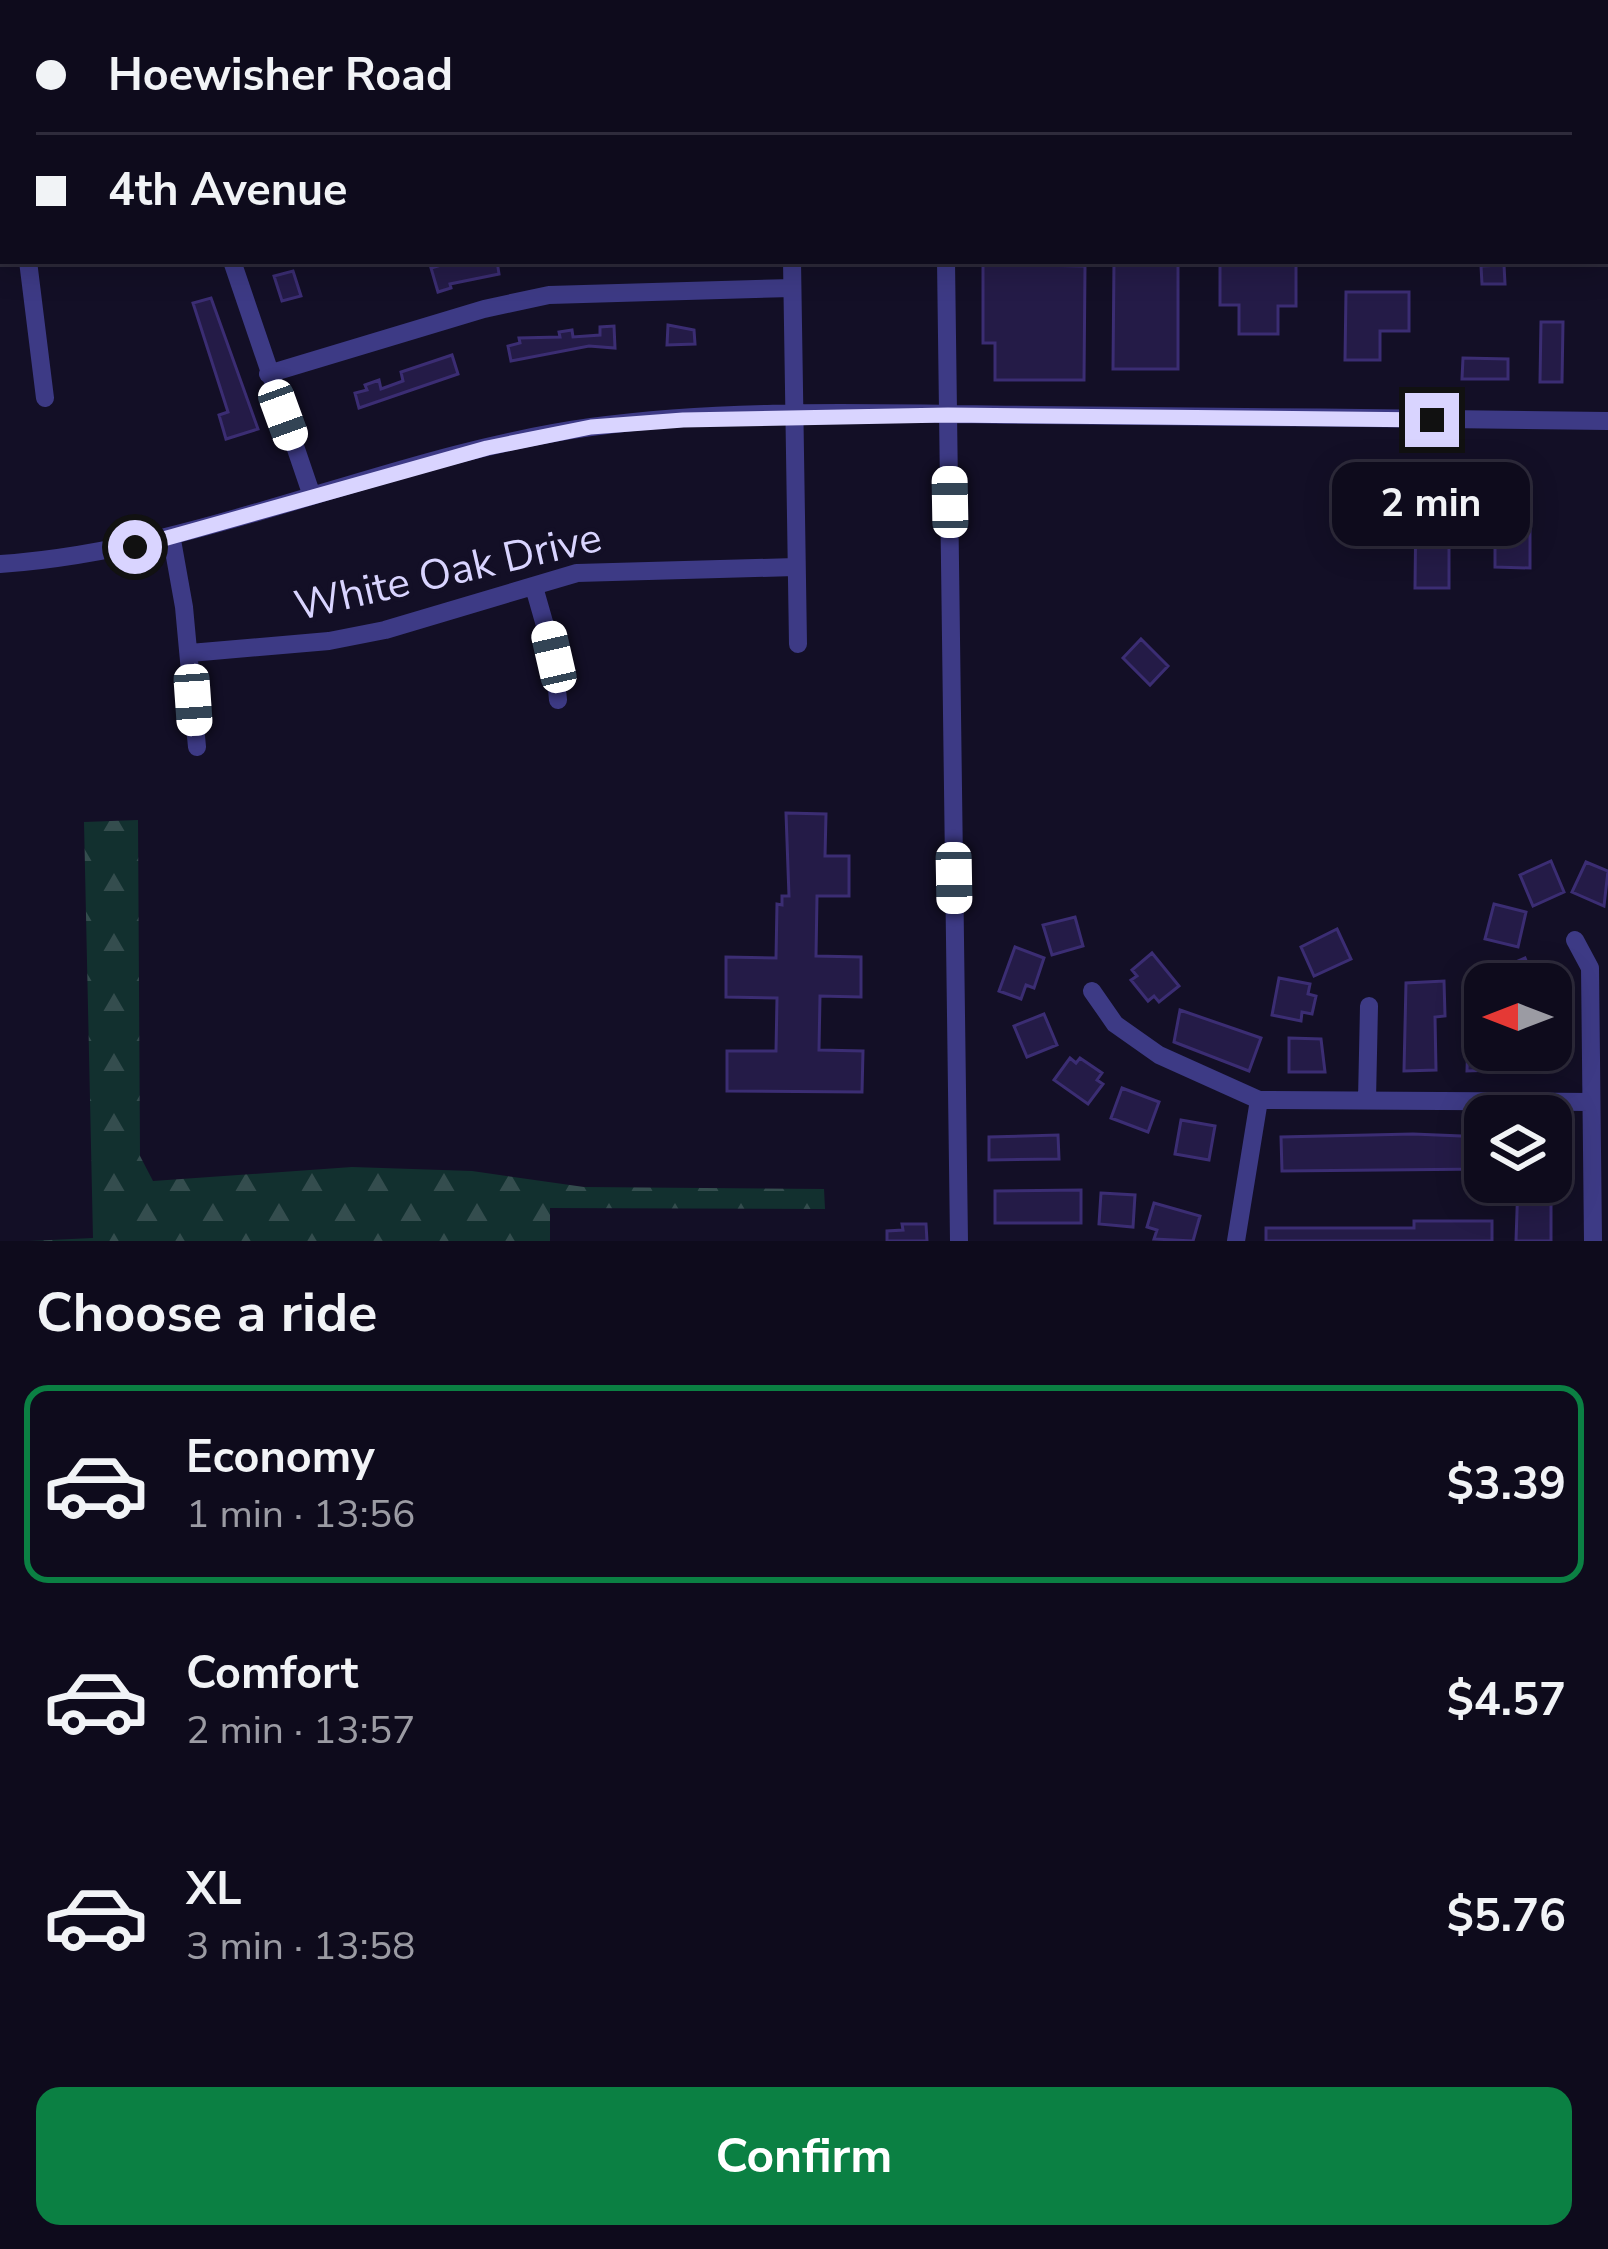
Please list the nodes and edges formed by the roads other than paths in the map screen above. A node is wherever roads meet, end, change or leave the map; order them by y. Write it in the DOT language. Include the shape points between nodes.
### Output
graph roads {
  1 [pos="28,264"];
  2 [pos="233,264"];
  3 [pos="792,264"];
  4 [pos="946,264"];
  5 [pos="792,288"];
  6 [pos="268,374"];
  7 [pos="45,398"];
  8 [pos="948,415"];
  9 [pos="794,417"];
  10 [pos="1608,421"];
  11 [pos="312,496"];
  12 [pos="172,540"];
  13 [pos="0,564"];
  14 [pos="795,567"];
  15 [pos="533,586"];
  16 [pos="797,644"];
  17 [pos="190,653"];
  18 [pos="558,700"];
  19 [pos="197,747"];
  20 [pos="1575,940"];
  21 [pos="1092,991"];
  22 [pos="1369,1006"];
  23 [pos="1259,1100"];
  24 [pos="1367,1100"];
  25 [pos="1591,1102"];
  26 [pos="959,1241"];
  27 [pos="1236,1241"];
  28 [pos="1593,1241"];
  1 -- 7 [label="street"];
  2 -- 6 [label="street"];
  3 -- 5 [label="street"];
  4 -- 8 [label="street"];
  5 -- 6 [label="street" via="548,295"];
  5 -- 9 [label="street"];
  6 -- 11 [label="street"];
  8 -- 9 [label="street"];
  8 -- 10 [label="street"];
  8 -- 26 [label="street"];
  9 -- 11 [label="street" via="591,427"];
  9 -- 14 [label="street"];
  11 -- 12 [label="street"];
  12 -- 13 [label="street"];
  12 -- 17 [label="street"];
  14 -- 15 [label="street, White Oak Drive" via="621,568"];
  14 -- 16 [label="street"];
  15 -- 17 [label="street, White Oak Drive" via="348,637"];
  15 -- 18 [label="street"];
  17 -- 19 [label="street"];
  20 -- 25 [label="street" via="1590,968"];
  21 -- 23 [label="street" via="1115,1024 1159,1054"];
  22 -- 24 [label="street"];
  23 -- 24 [label="street"];
  23 -- 27 [label="street"];
  24 -- 25 [label="street"];
  25 -- 28 [label="street"];
}
